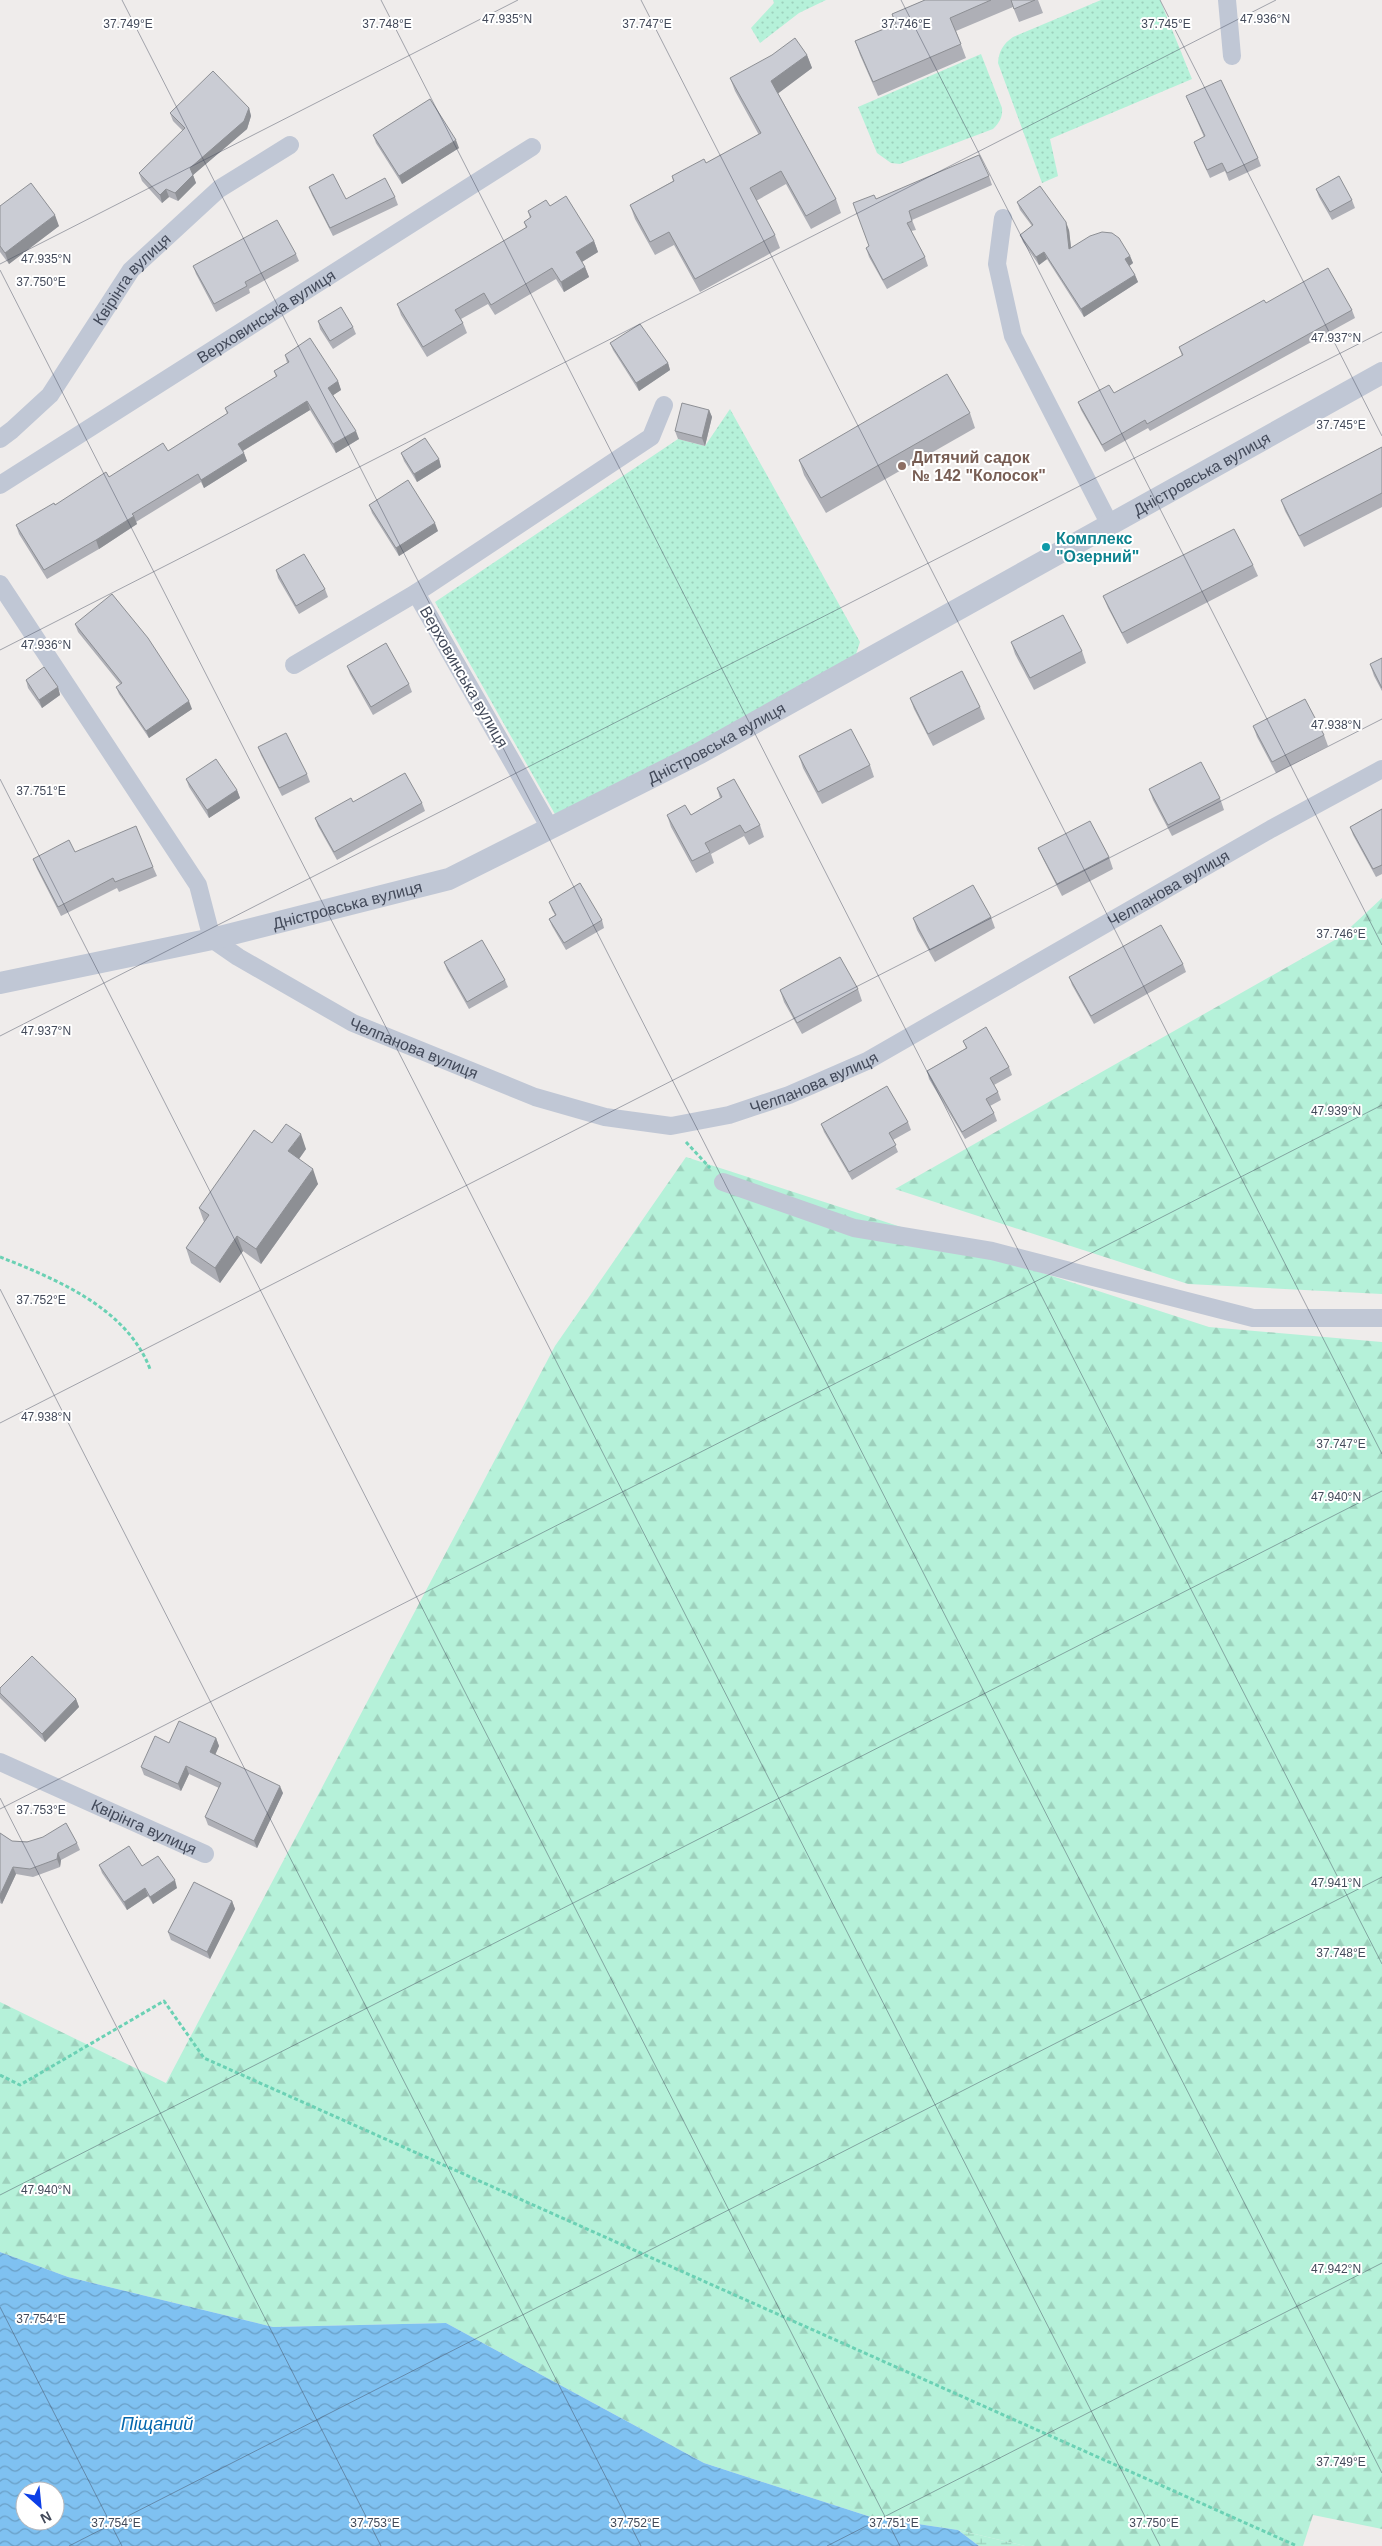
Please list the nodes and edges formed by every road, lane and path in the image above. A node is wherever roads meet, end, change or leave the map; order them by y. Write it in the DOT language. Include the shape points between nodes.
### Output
graph roads {
  1 [pos="1227,0"];
  2 [pos="1232,56"];
  3 [pos="290,145"];
  4 [pos="532,147"];
  5 [pos="1003,218"];
  6 [pos="1382,373"];
  7 [pos="664,405"];
  8 [pos="0,439"];
  9 [pos="0,485"];
  10 [pos="1110,524"];
  11 [pos="0,584"];
  12 [pos="416,593"];
  13 [pos="294,665"];
  14 [pos="1382,769"];
  15 [pos="550,828"];
  16 [pos="212,939"];
  17 [pos="0,983"];
  18 [pos="671,1126"];
  19 [pos="723,1182"];
  20 [pos="0,1257"];
  21 [pos="1382,1318"];
  22 [pos="150,1369"];
  23 [pos="0,1762"];
  24 [pos="205,1854"];
  25 [pos="0,2075"];
  26 [pos="1297,2546"];
  1 -- 2 [label="street"];
  3 -- 8 [label="street, Квірінга вулиця" via="219,189 131,270 50,395"];
  4 -- 9 [label="street, Верховинська вулиця"];
  5 -- 10 [label="street" via="997,264 1013,336"];
  6 -- 10 [label="street, Дністровська вулиця"];
  7 -- 12 [label="street, Верховинська вулиця" via="651,437"];
  10 -- 15 [label="street, Дністровська вулиця" via="700,753"];
  11 -- 16 [label="street" via="198,885"];
  12 -- 13 [label="street"];
  12 -- 15 [label="street, Верховинська вулиця"];
  14 -- 18 [label="street, Челпанова вулиця" via="1271,829 867,1061 772,1101 729,1115"];
  15 -- 16 [label="street, Дністровська вулиця" via="449,878"];
  16 -- 17 [label="street, Дністровська вулиця"];
  16 -- 18 [label="street, Челпанова вулиця" via="238,958 353,1022 535,1097 605,1117"];
  18 -- 19 [label="path"];
  19 -- 21 [label="street" via="854,1228 992,1251 1253,1318"];
  20 -- 22 [label="path" via="82,1295 125,1328 142,1349"];
  23 -- 24 [label="street, Квірінга вулиця"];
  25 -- 26 [label="path" via="20,2085 164,2001 204,2058"];
}
